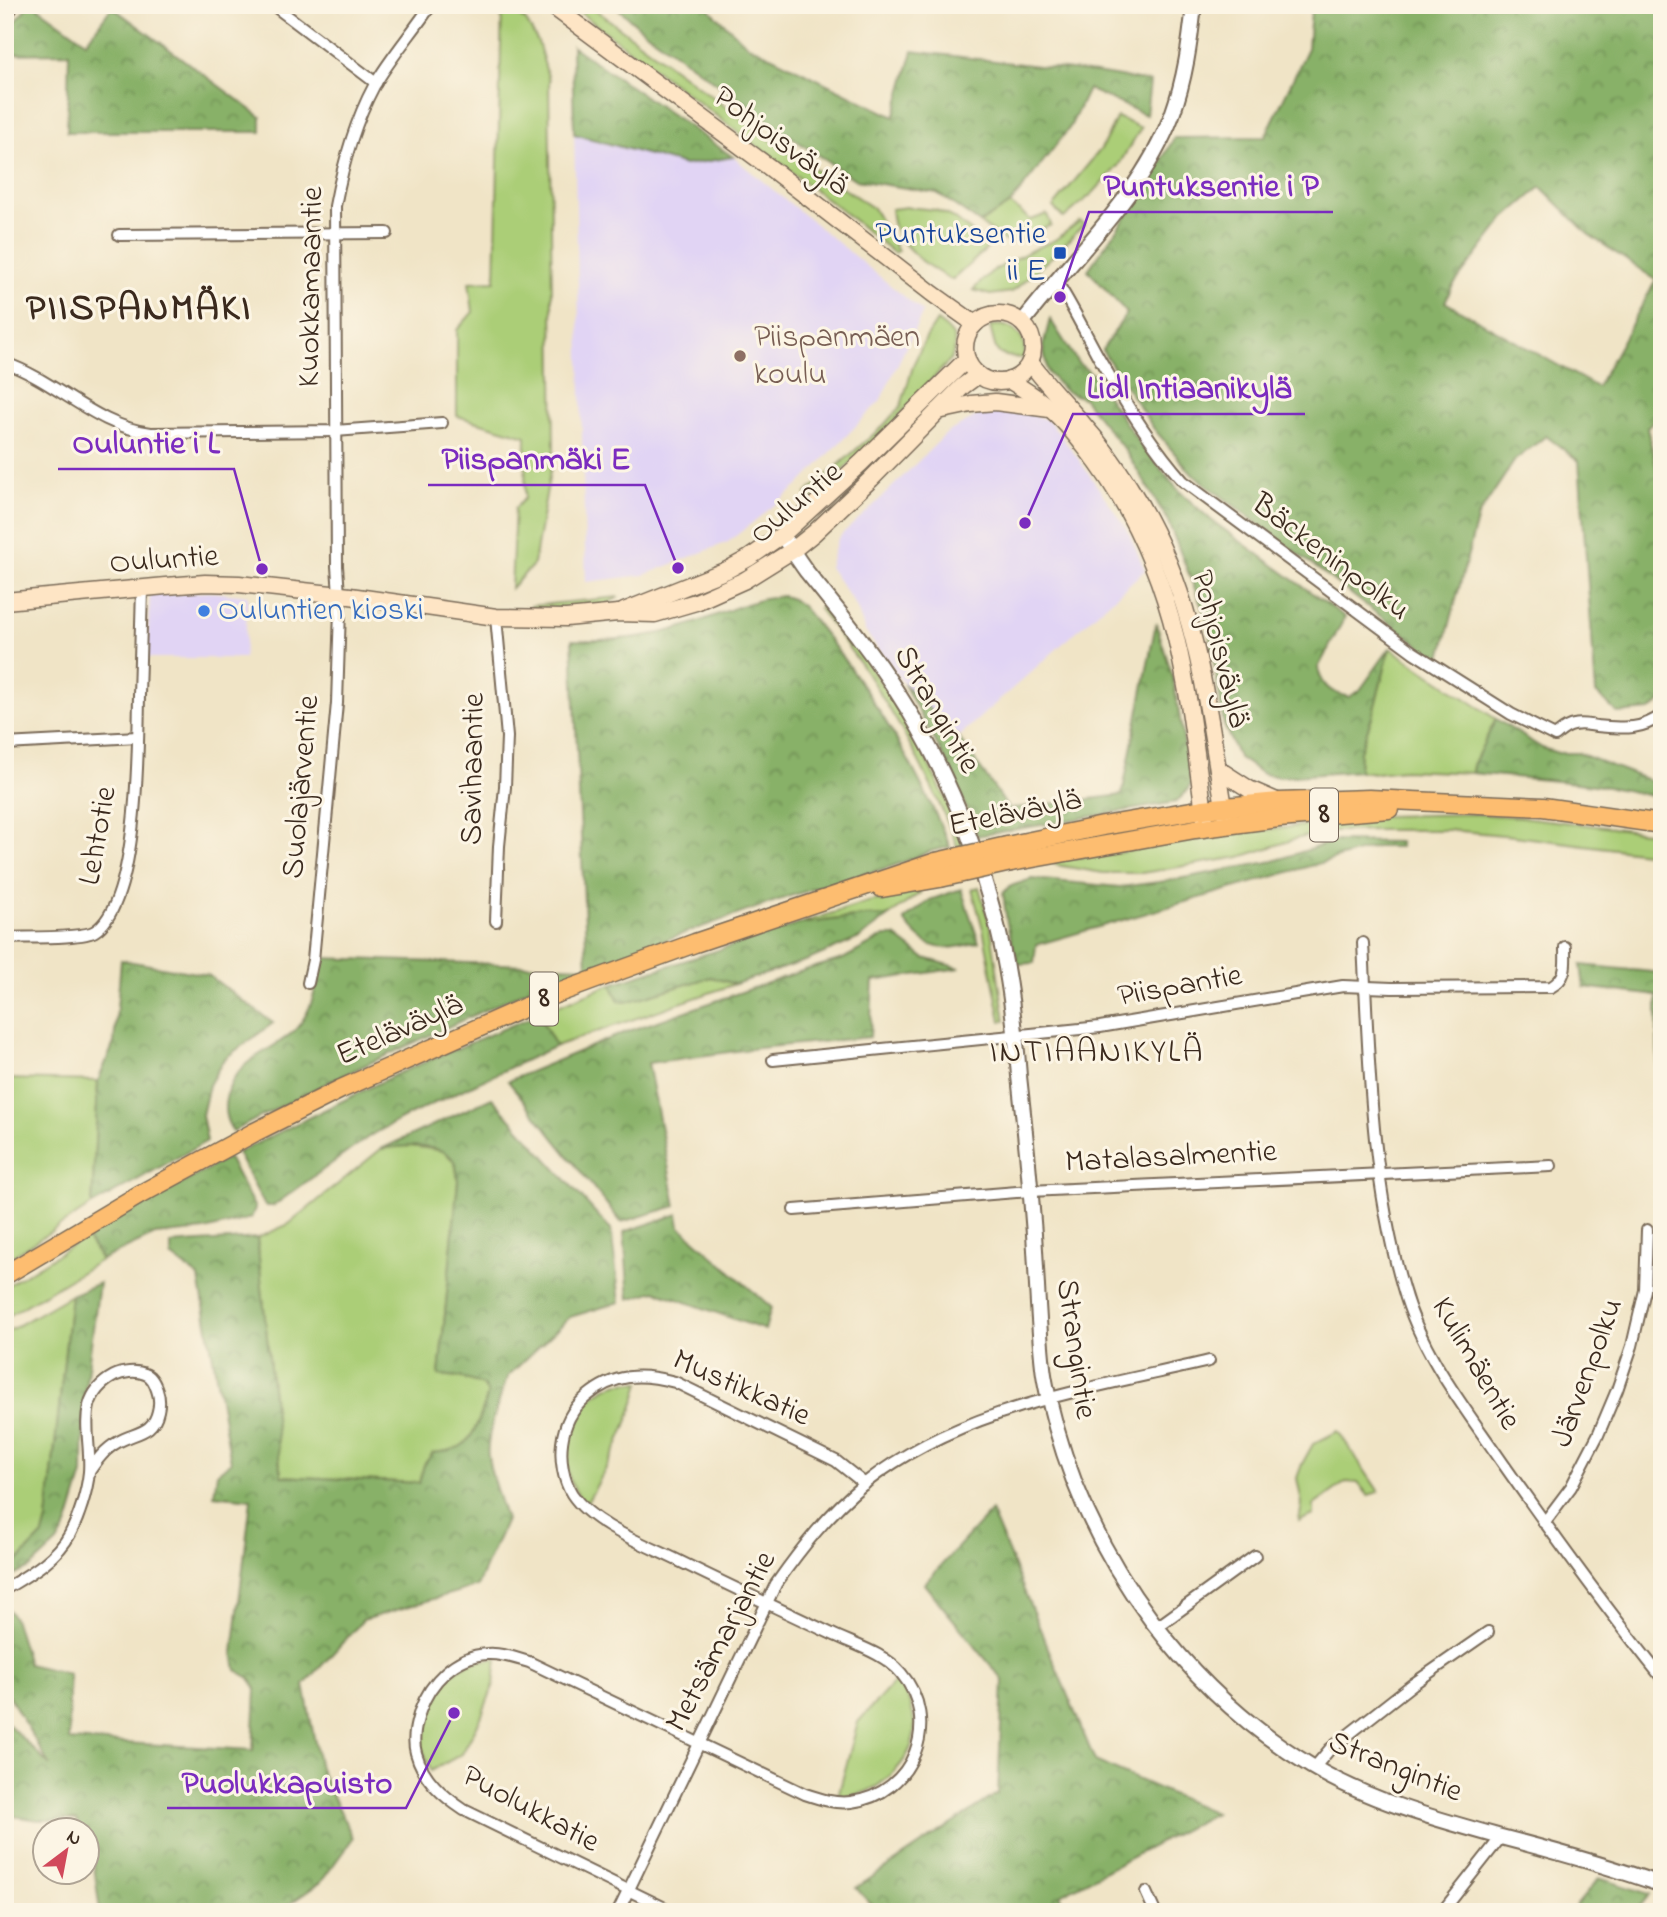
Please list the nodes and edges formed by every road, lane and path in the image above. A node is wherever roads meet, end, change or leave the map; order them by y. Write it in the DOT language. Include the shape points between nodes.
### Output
graph roads {
  1 [pos="14,5"];
  2 [pos="272,5"];
  3 [pos="432,5"];
  4 [pos="551,5"];
  5 [pos="1194,5"];
  6 [pos="5,17"];
  7 [pos="376,83"];
  8 [pos="336,233"];
  9 [pos="387,233"];
  10 [pos="119,235"];
  11 [pos="1056,281"];
  12 [pos="1022,323"];
  13 [pos="975,324"];
  14 [pos="967,359"];
  15 [pos="1030,362"];
  16 [pos="5,363"];
  17 [pos="978,375"];
  18 [pos="1009,380"];
  19 [pos="1050,409"];
  20 [pos="938,411"];
  21 [pos="442,423"];
  22 [pos="335,431"];
  23 [pos="782,536"];
  24 [pos="793,550"];
  25 [pos="142,589"];
  26 [pos="339,595"];
  27 [pos="5,601"];
  28 [pos="618,613"];
  29 [pos="496,617"];
  30 [pos="1662,715"];
  31 [pos="138,737"];
  32 [pos="5,744"];
  33 [pos="1219,769"];
  34 [pos="1279,802"];
  35 [pos="1443,803"];
  36 [pos="1226,816"];
  37 [pos="1204,818"];
  38 [pos="1662,824"];
  39 [pos="496,921"];
  40 [pos="5,938"];
  41 [pos="1363,943"];
  42 [pos="1565,947"];
  43 [pos="308,983"];
  44 [pos="1365,987"];
  45 [pos="1016,1035"];
  46 [pos="773,1060"];
  47 [pos="1551,1166"];
  48 [pos="1378,1174"];
  49 [pos="1030,1191"];
  50 [pos="794,1210"];
  51 [pos="1647,1230"];
  52 [pos="5,1275"];
  53 [pos="1209,1361"];
  54 [pos="1048,1399"];
  55 [pos="89,1472"];
  56 [pos="865,1484"];
  57 [pos="1544,1523"];
  58 [pos="1255,1556"];
  59 [pos="5,1589"];
  60 [pos="766,1604"];
  61 [pos="1157,1627"];
  62 [pos="1488,1632"];
  63 [pos="1662,1678"];
  64 [pos="699,1743"];
  65 [pos="1314,1768"];
  66 [pos="1501,1837"];
  67 [pos="1662,1885"];
  68 [pos="628,1889"];
  69 [pos="1146,1892"];
  70 [pos="618,1912"];
  71 [pos="673,1912"];
  72 [pos="1155,1912"];
  73 [pos="1442,1912"];
  1 -- 6 [label="street"];
  2 -- 7 [label="street"];
  3 -- 7 [label="street, Kuokkamaantie"];
  4 -- 13 [label="main road, Pohjoisväylä"];
  5 -- 11 [label="street" via="1182,85 1150,163 1115,213"];
  7 -- 8 [label="street, Kuokkamaantie" via="342,170 335,206"];
  8 -- 9 [label="street"];
  8 -- 10 [label="street"];
  8 -- 22 [label="street, Kuokkamaantie"];
  11 -- 12 [label="street"];
  11 -- 30 [label="street, Bäckeninpolku" via="1120,394 1183,481 1413,652 1555,736 1572,725 1634,727"];
  12 -- 13 [label="main road" via="996,314"];
  12 -- 15 [label="main road" via="1032,342"];
  13 -- 14 [label="main road" via="966,340"];
  14 -- 17 [label="main road"];
  14 -- 23 [label="main road, Ouluntie"];
  15 -- 18 [label="main road"];
  15 -- 33 [label="main road, Pohjoisväylä" via="1113,461 1161,545 1196,646"];
  16 -- 22 [label="street" via="102,418 136,431"];
  17 -- 18 [label="main road" via="993,382"];
  17 -- 20 [label="main road, Ouluntie"];
  18 -- 19 [label="main road, Pohjoisväylä"];
  19 -- 20 [label="main road" via="995,402"];
  19 -- 37 [label="main road, Pohjoisväylä" via="1086,448 1121,498 1160,584 1187,695"];
  20 -- 24 [label="main road, Ouluntie"];
  21 -- 22 [label="street"];
  22 -- 26 [label="street, Kuokkamaantie"];
  23 -- 24 [label="street, Strangintie"];
  23 -- 28 [label="main road, Ouluntie" via="727,570"];
  24 -- 28 [label="main road, Ouluntie" via="696,603 655,614"];
  24 -- 45 [label="street, Strangintie" via="873,654 943,774 997,922"];
  25 -- 26 [label="main road, Ouluntie" via="239,584"];
  25 -- 27 [label="main road, Ouluntie"];
  25 -- 31 [label="street, Lehtotie"];
  26 -- 29 [label="main road, Ouluntie"];
  26 -- 43 [label="street, Suolajärventie" via="337,703"];
  28 -- 29 [label="main road, Ouluntie"];
  29 -- 39 [label="street, Savihaantie" via="507,737"];
  31 -- 32 [label="street, Lehtotie"];
  31 -- 40 [label="street, Lehtotie" via="127,860 120,890 104,923 93,933"];
  33 -- 34 [label="main road"];
  33 -- 36 [label="main road, Pohjoisväylä"];
  34 -- 35 [label="highway, 8" via="1369,799"];
  34 -- 36 [label="highway, 8"];
  35 -- 36 [label="highway, 8"];
  35 -- 38 [label="highway, 8" via="1542,807"];
  36 -- 37 [label="highway, 8"];
  37 -- 52 [label="highway, Eteläväylä / 8, bridge" via="1103,825 1009,854 844,894 550,996 255,1132"];
  41 -- 44 [label="street, Kulimäentie"];
  42 -- 44 [label="street, Piispantie" via="1564,973 1551,987"];
  44 -- 45 [label="street, Piispantie" via="1343,986 1100,1027"];
  44 -- 48 [label="street, Kulimäentie"];
  45 -- 46 [label="street, Piispantie"];
  45 -- 49 [label="street, Strangintie"];
  47 -- 48 [label="street, Matalasalmentie"];
  48 -- 49 [label="street, Matalasalmentie"];
  48 -- 57 [label="street, Kulimäentie" via="1403,1290 1425,1344 1456,1398"];
  49 -- 50 [label="street, Matalasalmentie"];
  49 -- 54 [label="street, Strangintie"];
  51 -- 57 [label="street, Järvenpolku" via="1645,1290 1632,1346 1594,1444 1571,1487"];
  53 -- 54 [label="street, Metsämarjantie"];
  54 -- 56 [label="street, Metsämarjantie" via="938,1437"];
  54 -- 61 [label="street, Strangintie" via="1077,1490 1095,1529 1112,1563"];
  55 -- 55 [label="street" via="91,1396 104,1381 122,1372 145,1373 155,1382 160,1399 156,1420 100,1455"];
  55 -- 59 [label="street" via="69,1536 43,1564"];
  56 -- 60 [label="street, Metsämarjantie" via="811,1536"];
  56 -- 60 [label="street, Mustikkatie" via="836,1461 675,1382 641,1375 619,1378 582,1400 566,1425 561,1452 564,1476 584,1508 617,1530"];
  57 -- 63 [label="street, Kulimäentie"];
  58 -- 61 [label="street"];
  60 -- 64 [label="street, Metsämarjantie"];
  60 -- 64 [label="street" via="882,1657 902,1674 918,1703 917,1750 884,1789 860,1801 834,1803 805,1794"];
  61 -- 65 [label="street, Strangintie" via="1214,1691"];
  62 -- 65 [label="street" via="1413,1684 1330,1749"];
  64 -- 68 [label="street, Metsämarjantie"];
  64 -- 68 [label="street, Puolukkatie" via="512,1657 470,1657 443,1673 427,1695 414,1742 426,1776 437,1789 464,1810"];
  65 -- 66 [label="street, Strangintie" via="1427,1817"];
  66 -- 67 [label="street, Strangintie"];
  66 -- 73 [label="street"];
  68 -- 70 [label="street, Metsämarjantie"];
  68 -- 71 [label="street, Puolukkatie"];
  69 -- 72 [label="street"];
}
